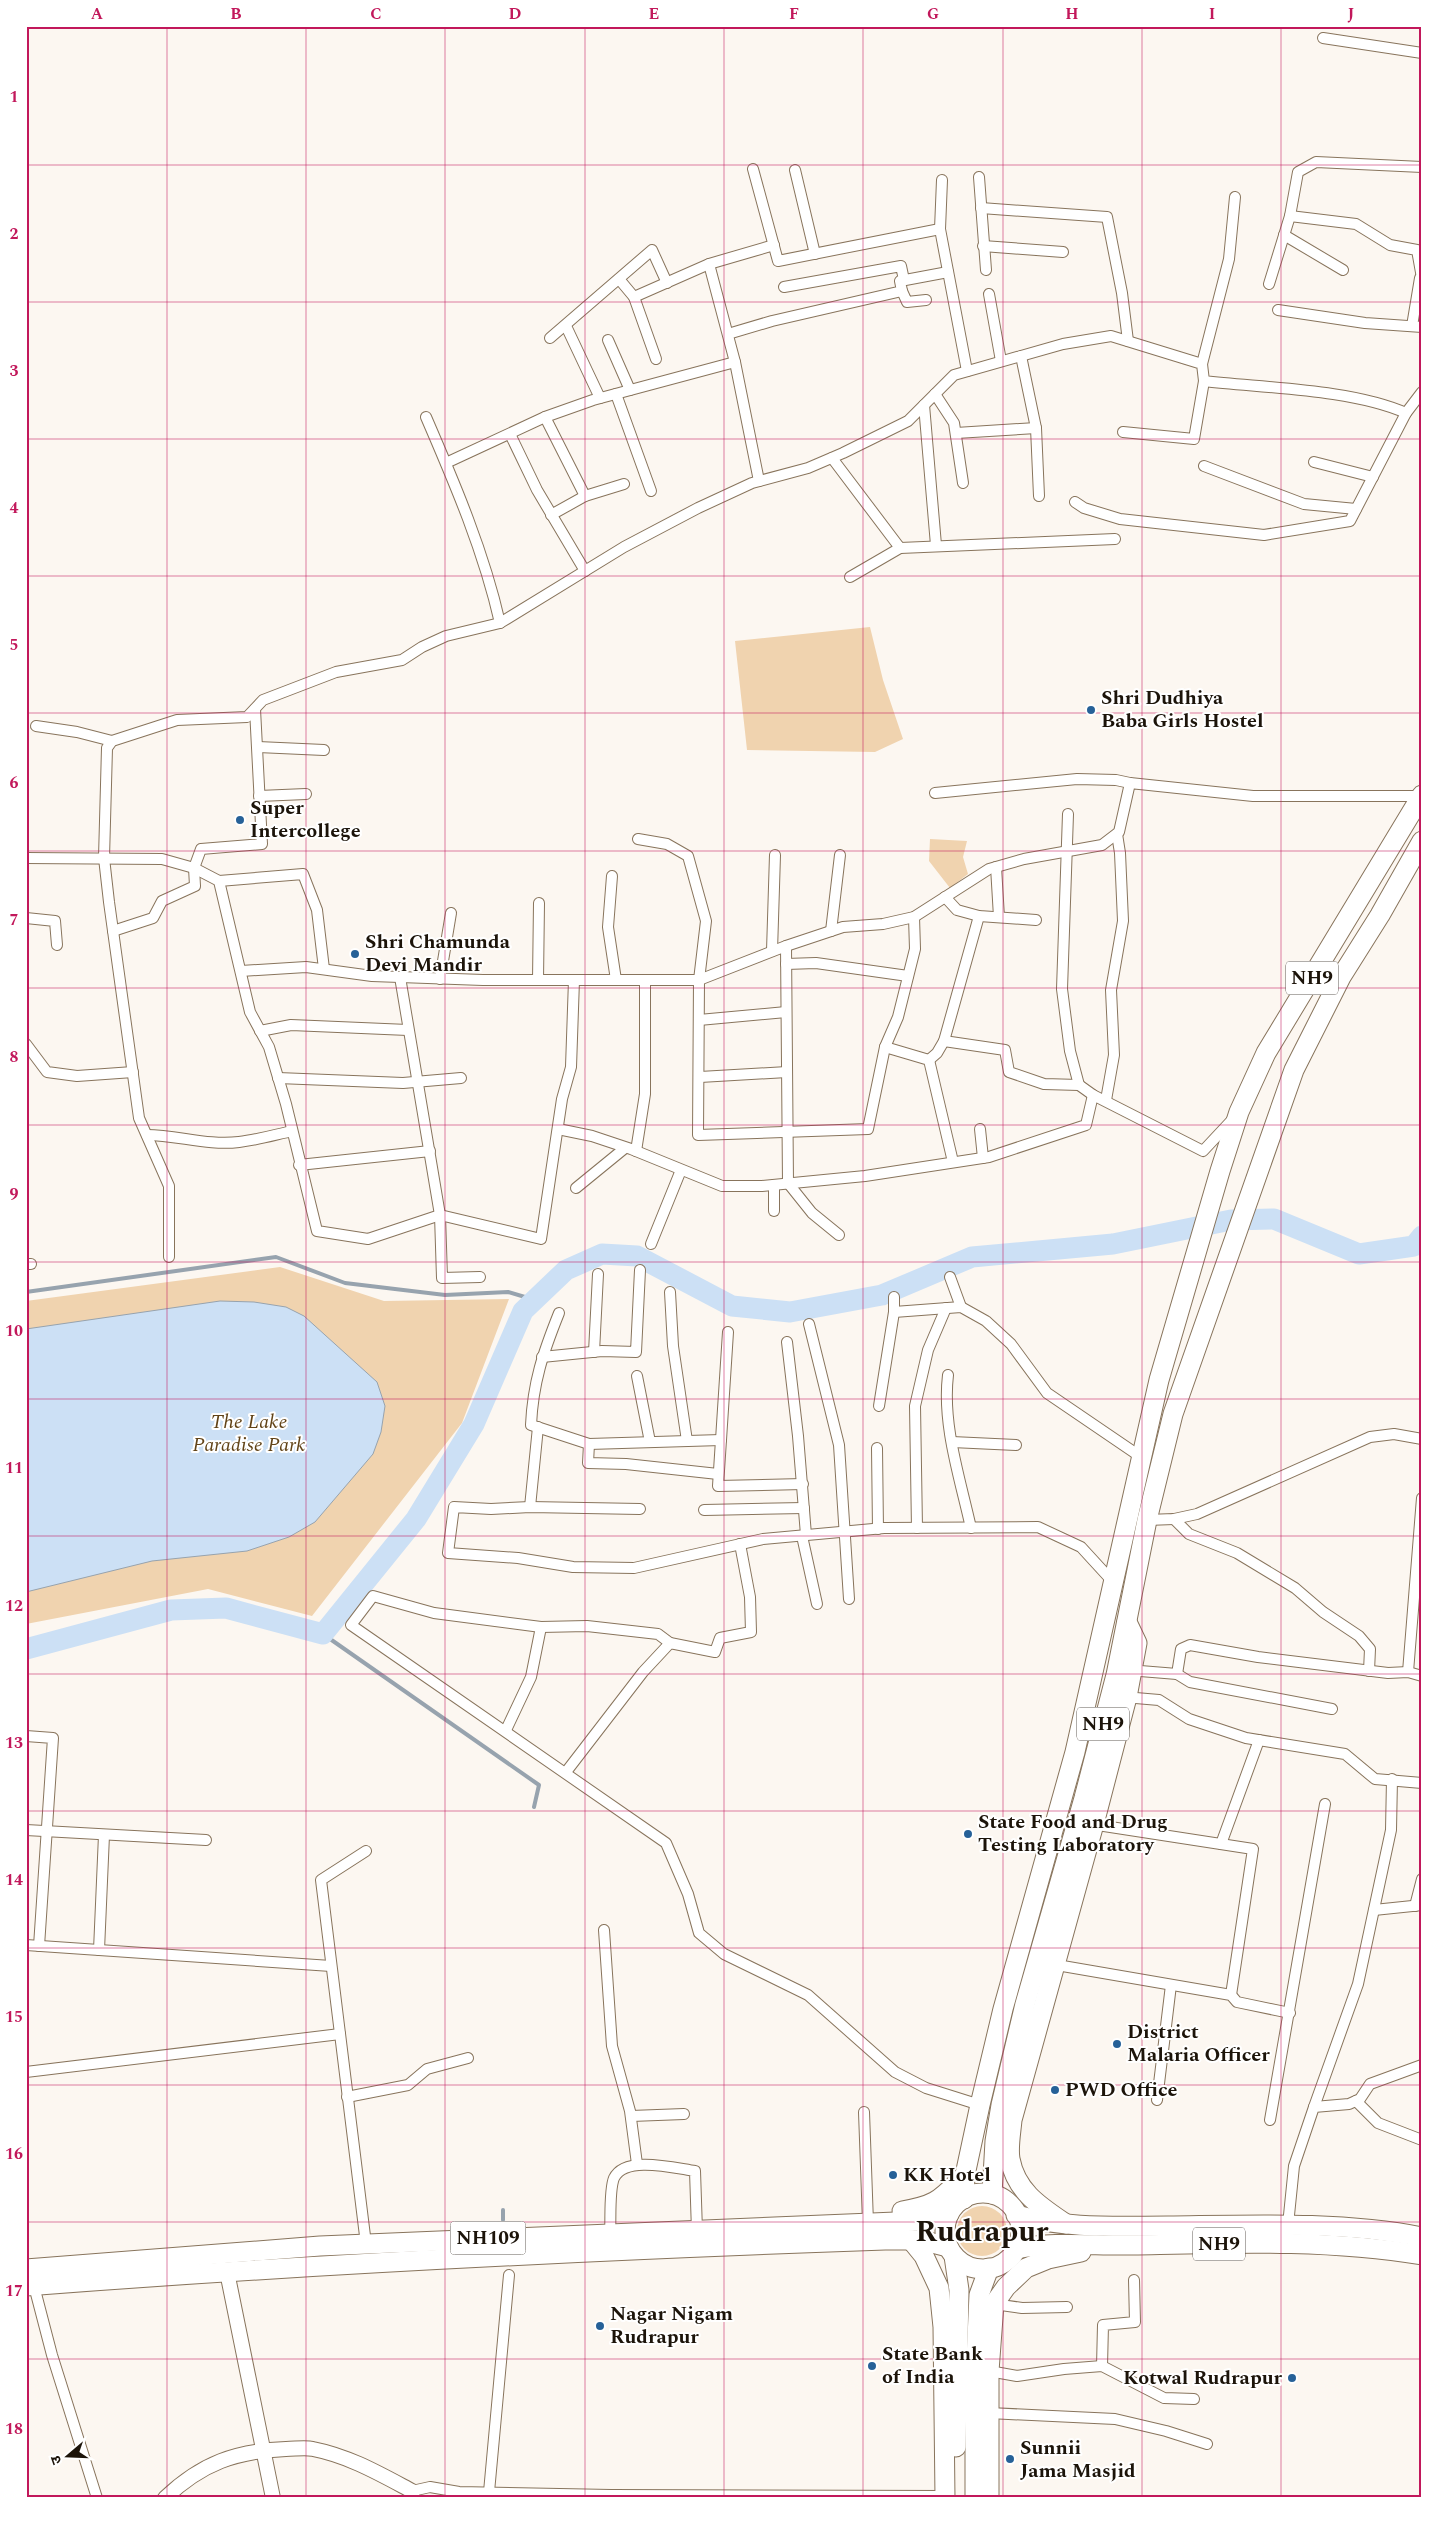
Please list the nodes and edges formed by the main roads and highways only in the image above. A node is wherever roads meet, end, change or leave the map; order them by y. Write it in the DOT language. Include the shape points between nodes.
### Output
graph roads {
  1 [pos="1422,795"];
  2 [pos="1422,841"];
  3 [pos="1138,1518"];
  4 [pos="1046,1963"];
  5 [pos="966,2175"];
  6 [pos="992,2194"];
  7 [pos="964,2198"];
  8 [pos="949,2214"];
  9 [pos="1016,2216"];
  10 [pos="868,2223"];
  11 [pos="1066,2224"];
  12 [pos="1288,2233"];
  13 [pos="789,2236"];
  14 [pos="1422,2237"];
  15 [pos="911,2240"];
  16 [pos="609,2242"];
  17 [pos="320,2246"];
  18 [pos="1093,2246"];
  19 [pos="1016,2248"];
  20 [pos="951,2251"];
  21 [pos="226,2253"];
  22 [pos="1422,2255"];
  23 [pos="320,2266"];
  24 [pos="989,2268"];
  25 [pos="26,2269"];
  26 [pos="227,2272"];
  27 [pos="30,2286"];
  28 [pos="950,2358"];
  29 [pos="982,2370"];
  30 [pos="951,2497"];
  31 [pos="975,2498"];
  32 [pos="989,2498"];
  1 -- 3 [label="highway, NH9" via="1266,1053 1239,1112 1159,1380 1141,1456"];
  2 -- 3 [label="highway, NH9" via="1341,977 1294,1070"];
  3 -- 4 [label="highway, NH9" via="1125,1669"];
  3 -- 5 [label="highway, NH9" via="1114,1583 1075,1752 1003,2009"];
  4 -- 6 [label="highway, NH9" via="1001,2105"];
  4 -- 11 [label="highway" via="1012,2120 1010,2158 1020,2186 1034,2202"];
  5 -- 7 [label="highway, NH9"];
  5 -- 10 [label="highway" via="942,2199 926,2206 883,2215"];
  6 -- 7 [label="highway" via="979,2193"];
  6 -- 9 [label="highway" via="1013,2208"];
  7 -- 8 [label="highway"];
  8 -- 10 [label="highway, NH109" via="920,2221"];
  8 -- 20 [label="highway" via="945,2226"];
  9 -- 11 [label="highway, NH9" via="1042,2223"];
  9 -- 19 [label="highway" via="1020,2232"];
  10 -- 13 [label="highway, NH109"];
  11 -- 12 [label="highway, NH9"];
  12 -- 14 [label="highway, NH9"];
  12 -- 18 [label="highway, NH9"];
  12 -- 22 [label="highway, NH9"];
  13 -- 15 [label="highway, NH109"];
  13 -- 16 [label="highway, NH109"];
  13 -- 16 [label="highway, NH109" via="697,2231"];
  15 -- 20 [label="highway, NH109" via="921,2240"];
  15 -- 28 [label="highway" via="924,2256 939,2288"];
  16 -- 17 [label="highway, NH109"];
  16 -- 23 [label="highway, NH109"];
  17 -- 21 [label="highway, NH109"];
  17 -- 23 [label="highway"];
  18 -- 19 [label="highway, NH9" via="1043,2244"];
  18 -- 29 [label="highway" via="1026,2268 1006,2287 994,2304"];
  19 -- 24 [label="highway" via="1003,2263"];
  20 -- 24 [label="highway" via="968,2266"];
  20 -- 28 [label="highway" via="960,2290"];
  21 -- 25 [label="highway, NH109"];
  21 -- 26 [label="highway"];
  23 -- 26 [label="highway, NH109"];
  24 -- 29 [label="highway" via="979,2295"];
  26 -- 27 [label="highway, NH109"];
  28 -- 30 [label="highway"];
  29 -- 31 [label="highway"];
  29 -- 32 [label="highway" via="989,2413"];
}
